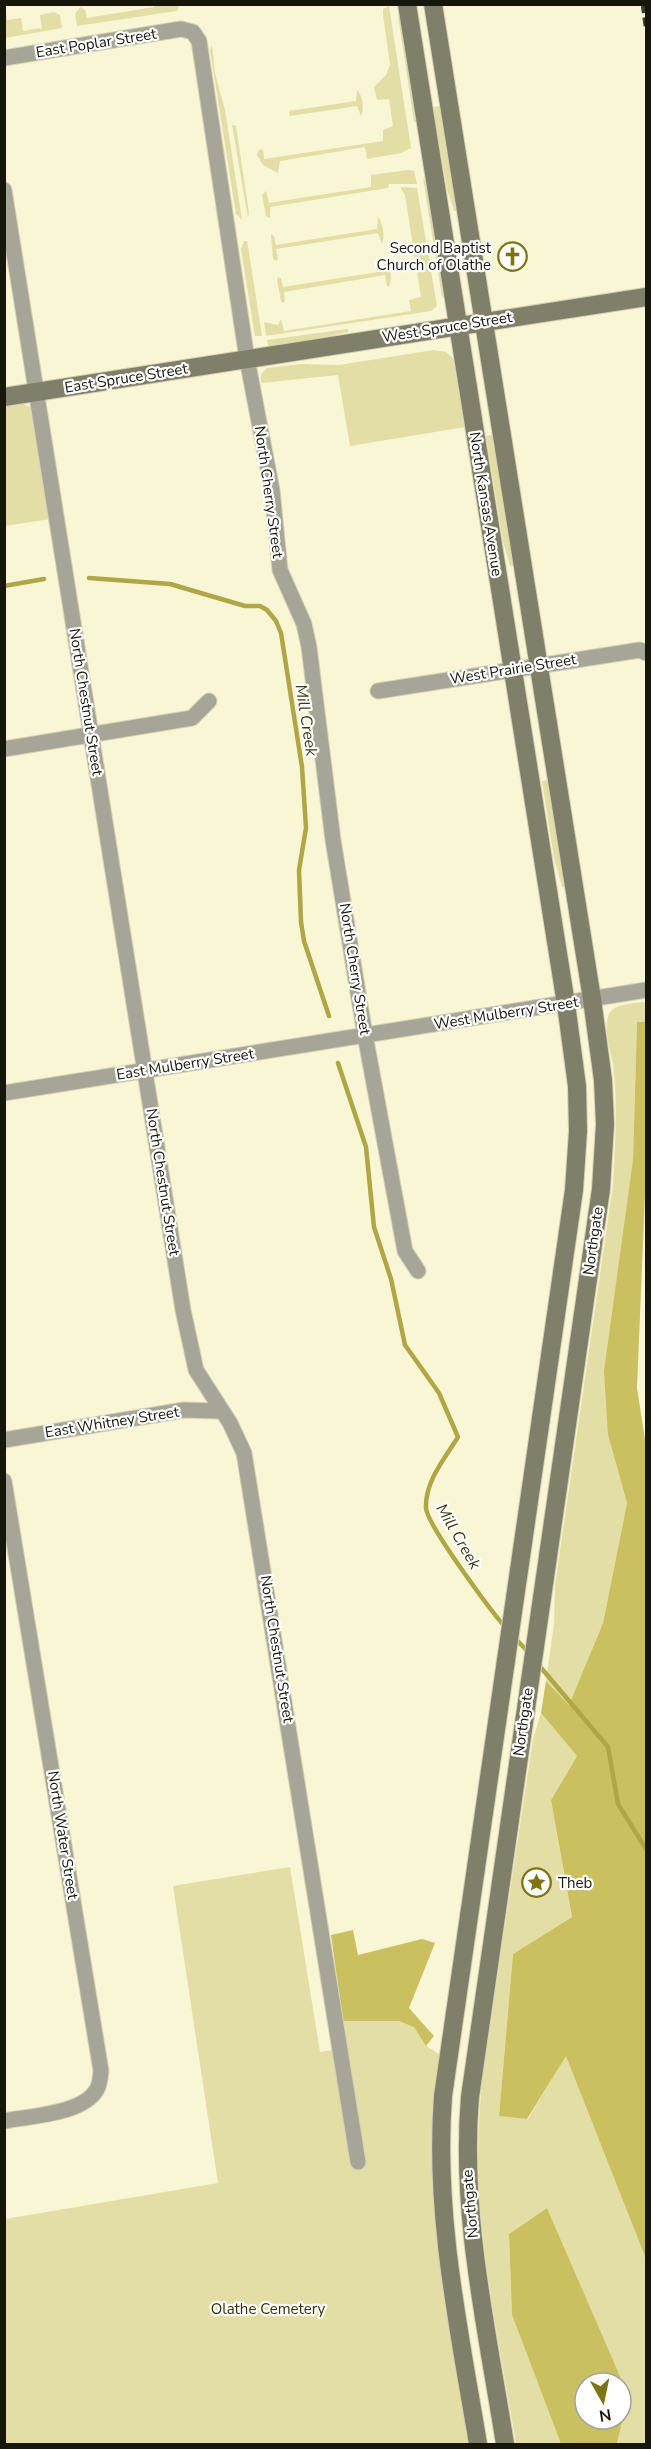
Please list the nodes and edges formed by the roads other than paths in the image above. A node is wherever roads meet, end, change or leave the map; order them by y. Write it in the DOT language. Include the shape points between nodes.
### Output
graph roads {
  1 [pos="407,4"];
  2 [pos="433,4"];
  3 [pos="188,30"];
  4 [pos="4,58"];
  5 [pos="4,190"];
  6 [pos="646,297"];
  7 [pos="484,321"];
  8 [pos="457,326"];
  9 [pos="247,358"];
  10 [pos="37,392"];
  11 [pos="4,397"];
  12 [pos="646,653"];
  13 [pos="539,665"];
  14 [pos="512,670"];
  15 [pos="378,691"];
  16 [pos="209,701"];
  17 [pos="92,735"];
  18 [pos="4,749"];
  19 [pos="646,990"];
  20 [pos="592,999"];
  21 [pos="566,1004"];
  22 [pos="365,1035"];
  23 [pos="145,1071"];
  24 [pos="4,1093"];
  25 [pos="418,1271"];
  26 [pos="220,1410"];
  27 [pos="4,1440"];
  28 [pos="4,1481"];
  29 [pos="4,2121"];
  30 [pos="358,2162"];
  31 [pos="478,2445"];
  32 [pos="505,2445"];
  1 -- 8 [label="main road, North Kansas Avenue"];
  2 -- 7 [label="main road, North Kansas Avenue"];
  3 -- 4 [label="street, East Poplar Street"];
  3 -- 9 [label="street, North Cherry Street" via="197,36 200,48"];
  5 -- 10 [label="street, North Chestnut Street"];
  6 -- 7 [label="main road, West Spruce Street"];
  7 -- 8 [label="main road, West Spruce Street"];
  7 -- 13 [label="main road, North Kansas Avenue"];
  8 -- 9 [label="main road, West Spruce Street"];
  8 -- 14 [label="main road, North Kansas Avenue"];
  9 -- 10 [label="main road, East Spruce Street"];
  9 -- 22 [label="street, North Cherry Street" via="272,490 280,570 304,624 309,647 333,840"];
  10 -- 11 [label="main road, East Spruce Street"];
  10 -- 17 [label="street, North Chestnut Street"];
  12 -- 13 [label="street, West Prairie Street" via="640,650"];
  13 -- 14 [label="street, West Prairie Street"];
  13 -- 20 [label="main road, North Kansas Avenue"];
  14 -- 15 [label="street, West Prairie Street"];
  14 -- 21 [label="main road, North Kansas Avenue"];
  16 -- 17 [label="street" via="192,718"];
  17 -- 18 [label="street"];
  17 -- 23 [label="street, North Chestnut Street"];
  19 -- 20 [label="street, West Mulberry Street"];
  20 -- 21 [label="street, West Mulberry Street"];
  20 -- 32 [label="main road, Northgate" via="603,1080 601,1189 466,2135 473,2248"];
  21 -- 22 [label="street, West Mulberry Street"];
  21 -- 31 [label="main road, Northgate" via="577,1086 574,1190 440,2134 447,2253"];
  22 -- 23 [label="street, East Mulberry Street"];
  22 -- 25 [label="street, North Cherry Street" via="405,1251"];
  23 -- 24 [label="street, East Mulberry Street"];
  23 -- 26 [label="street, North Chestnut Street" via="196,1370"];
  26 -- 27 [label="street, East Whitney Street" via="184,1410"];
  26 -- 30 [label="street, North Chestnut Street" via="244,1453 251,1489"];
  28 -- 29 [label="street, North Water Street" via="101,2071 98,2089 86,2103"];
}
